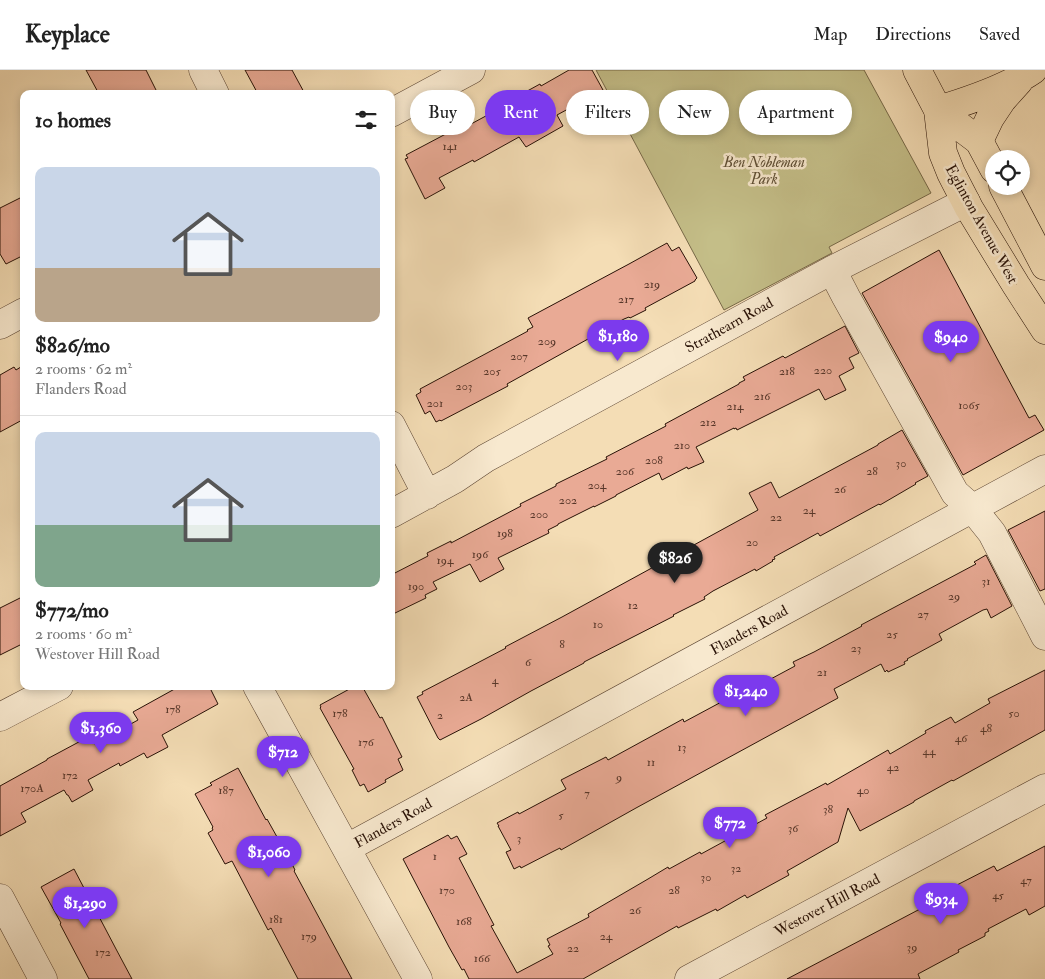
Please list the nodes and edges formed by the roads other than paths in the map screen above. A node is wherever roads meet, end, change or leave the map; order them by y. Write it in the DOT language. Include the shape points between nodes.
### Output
graph roads {
  1 [pos="202,70"];
  2 [pos="472,70"];
  3 [pos="917,70"];
  4 [pos="1028,74"];
  5 [pos="213,90"];
  6 [pos="938,110"];
  7 [pos="395,111"];
  8 [pos="979,141"];
  9 [pos="985,152"];
  10 [pos="1008,195"];
  11 [pos="966,202"];
  12 [pos="1019,217"];
  13 [pos="1045,266"];
  14 [pos="832,270"];
  15 [pos="20,314"];
  16 [pos="0,325"];
  17 [pos="1045,330"];
  18 [pos="395,433"];
  19 [pos="1045,469"];
  20 [pos="427,495"];
  21 [pos="972,508"];
  22 [pos="395,512"];
  23 [pos="1045,636"];
  24 [pos="51,690"];
  25 [pos="259,690"];
  26 [pos="0,717"];
  27 [pos="1045,788"];
  28 [pos="347,848"];
  29 [pos="0,898"];
  30 [pos="43,979"];
  31 [pos="418,979"];
  32 [pos="689,979"];
  1 -- 5 [label="street"];
  2 -- 7 [label="street"];
  3 -- 6 [label="main road, Eglinton Avenue West"];
  4 -- 6 [label="main road"];
  4 -- 8 [label="main road" via="1002,100"];
  6 -- 8 [label="main road, Eglinton Avenue West"];
  6 -- 11 [label="main road, Eglinton Avenue West" via="943,153"];
  8 -- 9 [label="main road, Eglinton Avenue West"];
  10 -- 12 [label="main road"];
  11 -- 12 [label="main road" via="988,200"];
  11 -- 14 [label="street, Strathearn Road"];
  11 -- 17 [label="main road, Eglinton Avenue West"];
  12 -- 13 [label="main road"];
  14 -- 20 [label="street, Strathearn Road" via="486,458"];
  14 -- 21 [label="street" via="955,493"];
  15 -- 16 [label="street"];
  18 -- 20 [label="street"];
  19 -- 21 [label="street, Flanders Road"];
  20 -- 22 [label="street, Strathearn Road"];
  21 -- 23 [label="street" via="992,533"];
  21 -- 28 [label="street, Flanders Road"];
  24 -- 26 [label="street"];
  25 -- 28 [label="street"];
  27 -- 32 [label="street, Westover Hill Road"];
  28 -- 31 [label="street"];
  29 -- 30 [label="street"];
}
